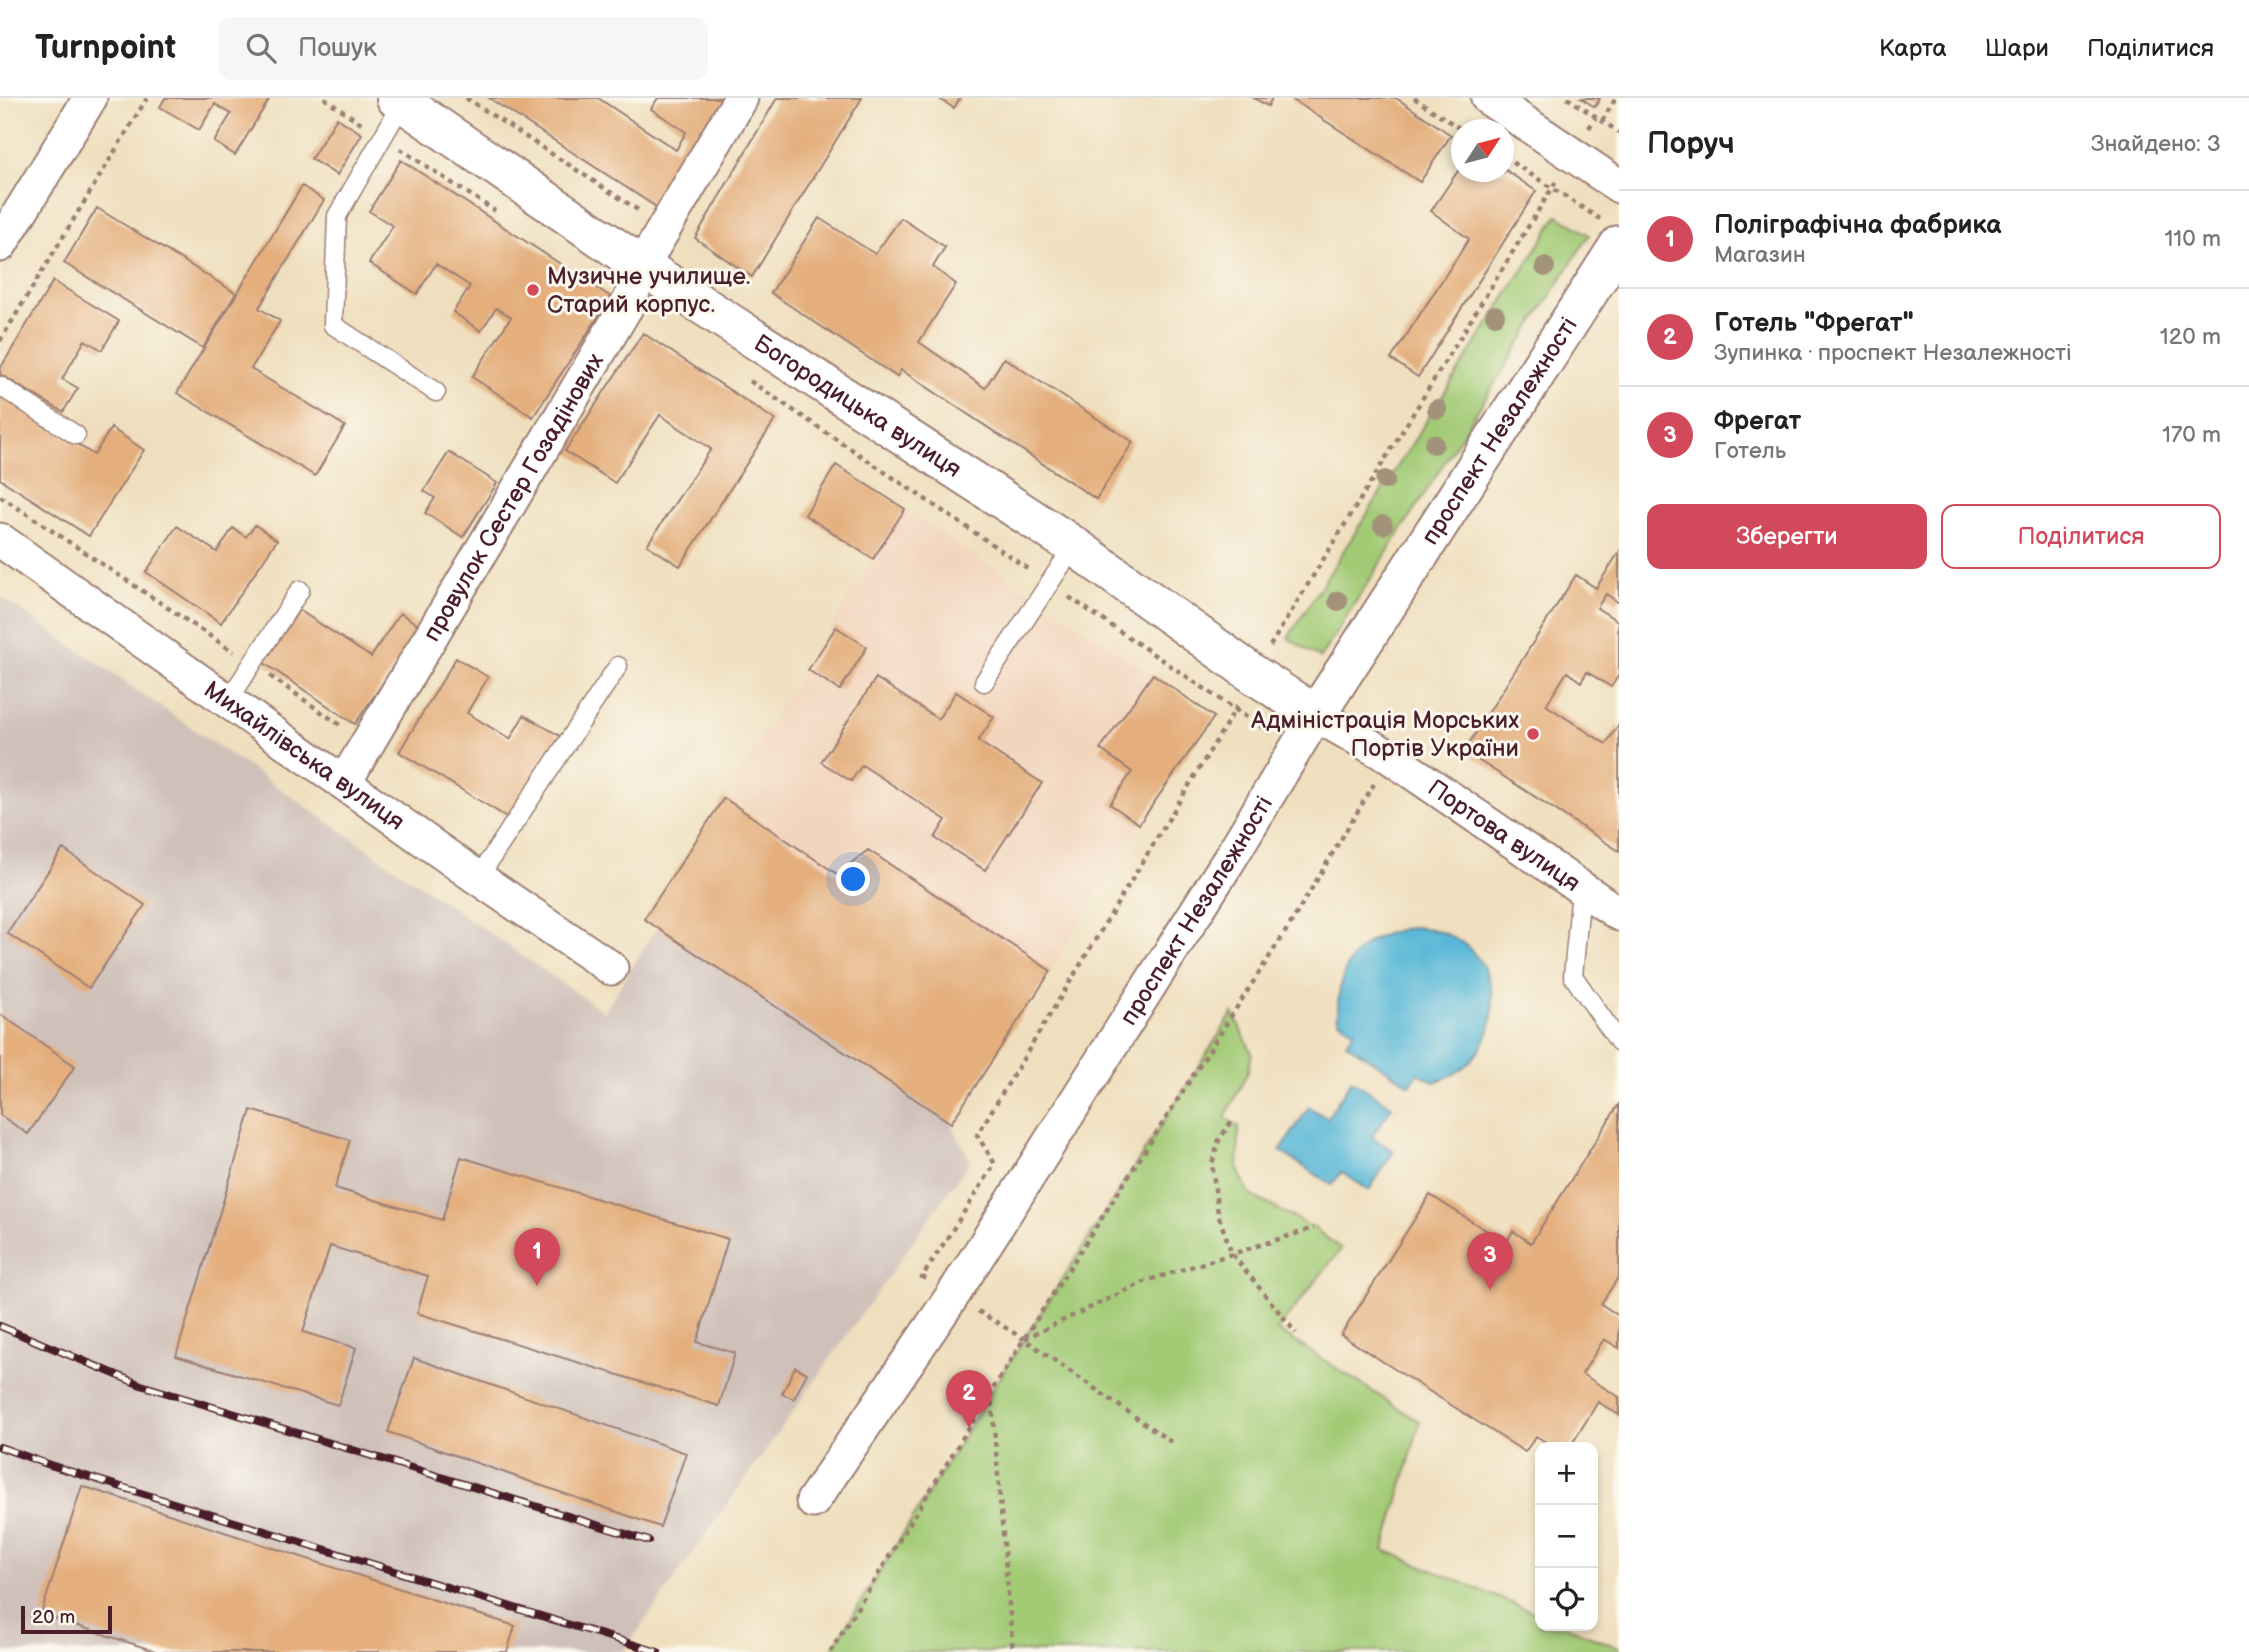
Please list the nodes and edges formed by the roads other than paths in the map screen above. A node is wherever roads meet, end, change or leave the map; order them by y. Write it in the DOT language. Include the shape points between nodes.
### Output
graph roads {
  1 [pos="90,98"];
  2 [pos="741,98"];
  3 [pos="1488,98"];
  4 [pos="410,102"];
  5 [pos="1619,186"];
  6 [pos="1613,235"];
  7 [pos="0,245"];
  8 [pos="642,266"];
  9 [pos="0,386"];
  10 [pos="436,392"];
  11 [pos="76,435"];
  12 [pos="0,540"];
  13 [pos="1074,547"];
  14 [pos="300,590"];
  15 [pos="618,666"];
  16 [pos="984,682"];
  17 [pos="228,701"];
  18 [pos="1316,715"];
  19 [pos="344,783"];
  20 [pos="478,878"];
  21 [pos="1581,890"];
  22 [pos="1619,914"];
  23 [pos="611,968"];
  24 [pos="1619,1042"];
  25 [pos="813,1501"];
  1 -- 7 [label="street"];
  2 -- 8 [label="street, провулок Сестер Гозадінових"];
  3 -- 5 [label="street"];
  4 -- 8 [label="street, Богородицька вулиця"];
  4 -- 10 [label="lane" via="383,137 337,216 333,325"];
  6 -- 18 [label="street, проспект Незалежності"];
  8 -- 13 [label="street, Богородицька вулиця"];
  8 -- 19 [label="street, провулок Сестер Гозадінових" via="630,300"];
  9 -- 11 [label="lane"];
  12 -- 17 [label="street, Михайлівська вулиця"];
  13 -- 16 [label="lane"];
  13 -- 18 [label="street, Богородицька вулиця"];
  14 -- 17 [label="lane"];
  15 -- 20 [label="lane"];
  17 -- 19 [label="street, Михайлівська вулиця"];
  18 -- 21 [label="street, Портова вулиця" via="1390,757"];
  18 -- 25 [label="street, проспект Незалежності" via="953,1296"];
  19 -- 20 [label="street, Михайлівська вулиця"];
  20 -- 23 [label="street, Михайлівська вулиця"];
  21 -- 22 [label="street, Портова вулиця"];
  21 -- 24 [label="lane" via="1573,976"];
}
